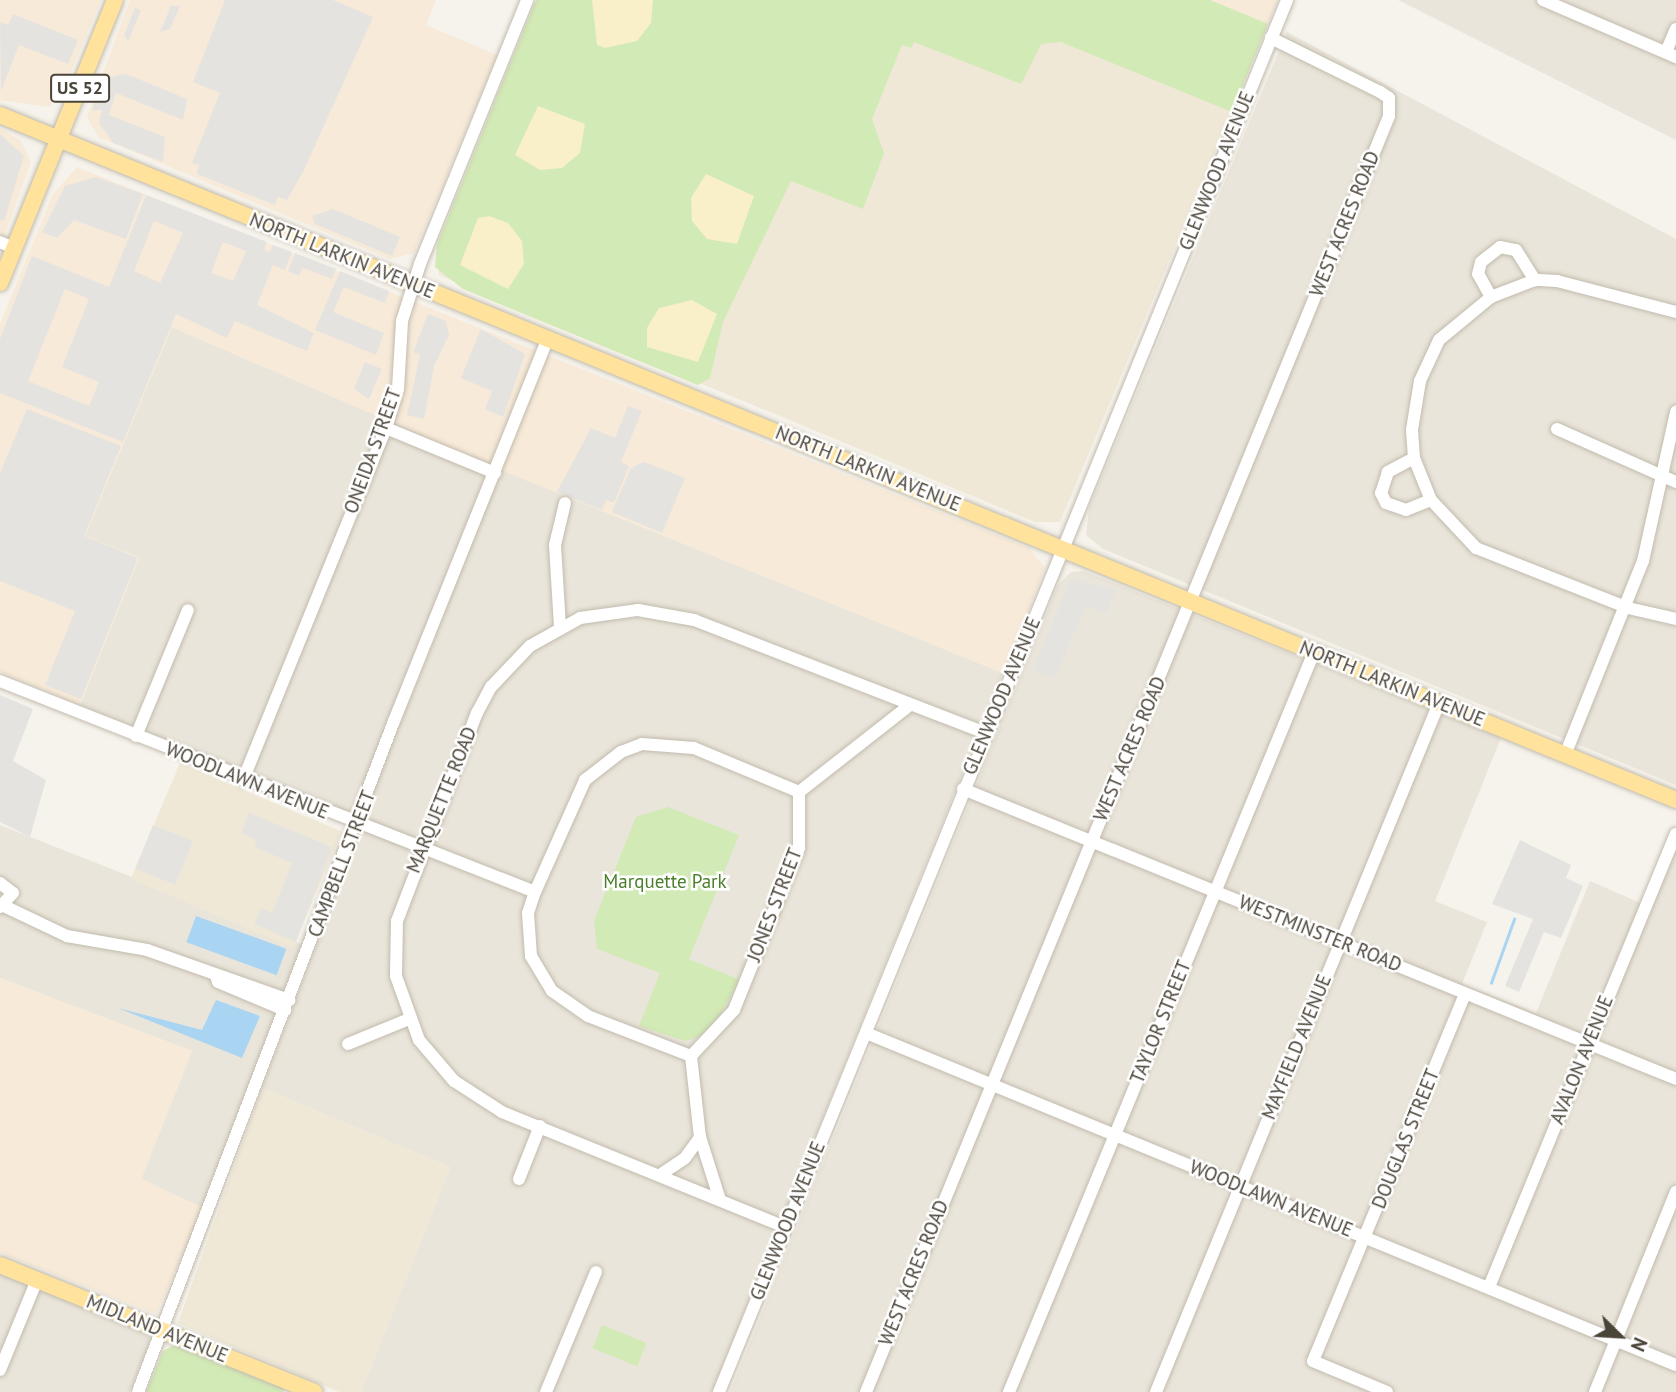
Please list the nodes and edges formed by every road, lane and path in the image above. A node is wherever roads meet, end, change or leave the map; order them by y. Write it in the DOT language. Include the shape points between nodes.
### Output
graph roads {
  1 [pos="115,0"];
  2 [pos="527,0"];
  3 [pos="1287,0"];
  4 [pos="1543,0"];
  5 [pos="1676,29"];
  6 [pos="1271,38"];
  7 [pos="1671,55"];
  8 [pos="0,115"];
  9 [pos="58,141"];
  10 [pos="7,245"];
  11 [pos="1535,280"];
  12 [pos="0,283"];
  13 [pos="413,284"];
  14 [pos="1490,297"];
  15 [pos="1676,312"];
  16 [pos="548,338"];
  17 [pos="1676,412"];
  18 [pos="386,428"];
  19 [pos="1557,429"];
  20 [pos="1414,457"];
  21 [pos="495,473"];
  22 [pos="1670,480"];
  23 [pos="1431,500"];
  24 [pos="565,503"];
  25 [pos="1063,549"];
  26 [pos="1191,602"];
  27 [pos="1628,608"];
  28 [pos="188,610"];
  29 [pos="1676,619"];
  30 [pos="560,626"];
  31 [pos="1314,652"];
  32 [pos="0,681"];
  33 [pos="1439,703"];
  34 [pos="910,705"];
  35 [pos="988,734"];
  36 [pos="136,736"];
  37 [pos="1565,755"];
  38 [pos="243,780"];
  39 [pos="963,789"];
  40 [pos="799,792"];
  41 [pos="1676,800"];
  42 [pos="357,820"];
  43 [pos="1676,834"];
  44 [pos="1091,840"];
  45 [pos="426,846"];
  46 [pos="0,883"];
  47 [pos="1214,891"];
  48 [pos="535,892"];
  49 [pos="2,907"];
  50 [pos="1340,941"];
  51 [pos="1465,994"];
  52 [pos="287,1005"];
  53 [pos="409,1019"];
  54 [pos="866,1033"];
  55 [pos="348,1044"];
  56 [pos="1589,1044"];
  57 [pos="691,1056"];
  58 [pos="1676,1079"];
  59 [pos="991,1084"];
  60 [pos="540,1126"];
  61 [pos="1114,1135"];
  62 [pos="700,1137"];
  63 [pos="660,1174"];
  64 [pos="519,1179"];
  65 [pos="1240,1186"];
  66 [pos="1676,1192"];
  67 [pos="720,1200"];
  68 [pos="785,1227"];
  69 [pos="1365,1237"];
  70 [pos="0,1265"];
  71 [pos="596,1272"];
  72 [pos="37,1280"];
  73 [pos="1489,1287"];
  74 [pos="163,1331"];
  75 [pos="1616,1340"];
  76 [pos="1676,1365"];
  77 [pos="0,1370"];
  78 [pos="1380,1391"];
  79 [pos="138,1392"];
  80 [pos="314,1392"];
  81 [pos="546,1392"];
  82 [pos="719,1392"];
  83 [pos="866,1392"];
  84 [pos="1009,1392"];
  85 [pos="1156,1392"];
  86 [pos="1595,1392"];
  1 -- 9 [label="main road, US 52"];
  2 -- 13 [label="street, ONEIDA STREET"];
  3 -- 6 [label="street, GLENWOOD AVENUE"];
  4 -- 7 [label="street"];
  5 -- 7 [label="street"];
  6 -- 25 [label="street, GLENWOOD AVENUE"];
  6 -- 26 [label="street, WEST ACRES ROAD" via="1380,92 1391,105"];
  8 -- 9 [label="main road, NORTH LARKIN AVENUE"];
  9 -- 10 [label="main road, US 52"];
  9 -- 13 [label="main road, NORTH LARKIN AVENUE"];
  10 -- 12 [label="main road, US 52"];
  11 -- 14 [label="street"];
  11 -- 14 [label="street" via="1516,250 1500,247 1481,262 1478,274"];
  11 -- 15 [label="street" via="1585,284"];
  13 -- 16 [label="main road, NORTH LARKIN AVENUE"];
  13 -- 18 [label="street, ONEIDA STREET"];
  14 -- 20 [label="street" via="1451,324 1429,358 1414,406"];
  16 -- 21 [label="street, CAMPBELL STREET"];
  16 -- 25 [label="main road, NORTH LARKIN AVENUE"];
  17 -- 22 [label="street"];
  18 -- 21 [label="street"];
  18 -- 38 [label="street, ONEIDA STREET"];
  19 -- 22 [label="street"];
  20 -- 23 [label="street"];
  20 -- 23 [label="street" via="1388,472 1381,493 1386,503 1406,510"];
  21 -- 42 [label="street, CAMPBELL STREET"];
  22 -- 27 [label="street"];
  23 -- 27 [label="street" via="1475,548"];
  24 -- 30 [label="street" via="555,545"];
  25 -- 26 [label="main road, NORTH LARKIN AVENUE"];
  25 -- 35 [label="street, GLENWOOD AVENUE"];
  26 -- 31 [label="main road, NORTH LARKIN AVENUE"];
  26 -- 44 [label="street, WEST ACRES ROAD"];
  27 -- 29 [label="street"];
  27 -- 37 [label="street"];
  28 -- 36 [label="street"];
  30 -- 34 [label="street, MARQUETTE ROAD" via="606,612 665,612"];
  30 -- 45 [label="street, MARQUETTE ROAD" via="530,646 491,687"];
  31 -- 33 [label="main road, NORTH LARKIN AVENUE"];
  31 -- 47 [label="street, TAYLOR STREET"];
  32 -- 36 [label="street, WOODLAWN AVENUE"];
  33 -- 37 [label="main road, NORTH LARKIN AVENUE"];
  33 -- 50 [label="street, MAYFIELD AVENUE"];
  34 -- 35 [label="street, MARQUETTE ROAD"];
  34 -- 40 [label="street"];
  35 -- 39 [label="street, GLENWOOD AVENUE"];
  36 -- 38 [label="street, WOODLAWN AVENUE"];
  37 -- 41 [label="main road, NORTH LARKIN AVENUE"];
  38 -- 42 [label="street, WOODLAWN AVENUE"];
  39 -- 44 [label="street, WESTMINSTER ROAD"];
  39 -- 54 [label="street, GLENWOOD AVENUE"];
  40 -- 48 [label="street" via="694,748 654,744 621,752 584,780"];
  40 -- 57 [label="street, JONES STREET" via="799,848 734,1010"];
  42 -- 45 [label="street, WOODLAWN AVENUE"];
  42 -- 52 [label="street, CAMPBELL STREET"];
  43 -- 56 [label="street, AVALON AVENUE"];
  44 -- 47 [label="street, WESTMINSTER ROAD"];
  44 -- 59 [label="street, WEST ACRES ROAD"];
  45 -- 48 [label="street, WOODLAWN AVENUE"];
  45 -- 53 [label="street, MARQUETTE ROAD" via="405,892 394,950"];
  46 -- 49 [label="street" via="13,893"];
  47 -- 50 [label="street, WESTMINSTER ROAD"];
  47 -- 61 [label="street, TAYLOR STREET"];
  48 -- 57 [label="street" via="528,913 531,956 552,991 588,1016"];
  49 -- 52 [label="street" via="67,936 146,950"];
  50 -- 51 [label="street, WESTMINSTER ROAD"];
  50 -- 65 [label="street, MAYFIELD AVENUE"];
  51 -- 56 [label="street, WESTMINSTER ROAD"];
  51 -- 69 [label="street, DOUGLAS STREET"];
  52 -- 74 [label="street, CAMPBELL STREET"];
  53 -- 55 [label="street"];
  53 -- 60 [label="street, MARQUETTE ROAD" via="454,1080 476,1098"];
  54 -- 59 [label="street, WOODLAWN AVENUE"];
  54 -- 68 [label="street, GLENWOOD AVENUE"];
  56 -- 58 [label="street, WESTMINSTER ROAD"];
  56 -- 73 [label="street, AVALON AVENUE"];
  57 -- 62 [label="street"];
  59 -- 61 [label="street, WOODLAWN AVENUE"];
  59 -- 83 [label="street, WEST ACRES ROAD"];
  60 -- 63 [label="street, MARQUETTE ROAD"];
  60 -- 64 [label="street"];
  61 -- 65 [label="street, WOODLAWN AVENUE"];
  61 -- 84 [label="street, TAYLOR STREET"];
  62 -- 63 [label="street" via="685,1158"];
  62 -- 67 [label="street"];
  63 -- 67 [label="street, MARQUETTE ROAD"];
  65 -- 69 [label="street, WOODLAWN AVENUE"];
  65 -- 85 [label="street, MAYFIELD AVENUE"];
  66 -- 75 [label="street"];
  67 -- 68 [label="street, MARQUETTE ROAD"];
  68 -- 82 [label="street, GLENWOOD AVENUE"];
  69 -- 73 [label="street, WOODLAWN AVENUE"];
  69 -- 78 [label="street, DOUGLAS STREET" via="1313,1361"];
  70 -- 72 [label="main road, MIDLAND AVENUE"];
  71 -- 81 [label="street"];
  72 -- 74 [label="main road, MIDLAND AVENUE"];
  72 -- 77 [label="street"];
  73 -- 75 [label="street, WOODLAWN AVENUE"];
  74 -- 79 [label="street, CAMPBELL STREET"];
  74 -- 80 [label="main road, MIDLAND AVENUE"];
  75 -- 76 [label="street, WOODLAWN AVENUE"];
  75 -- 86 [label="street"];
}
